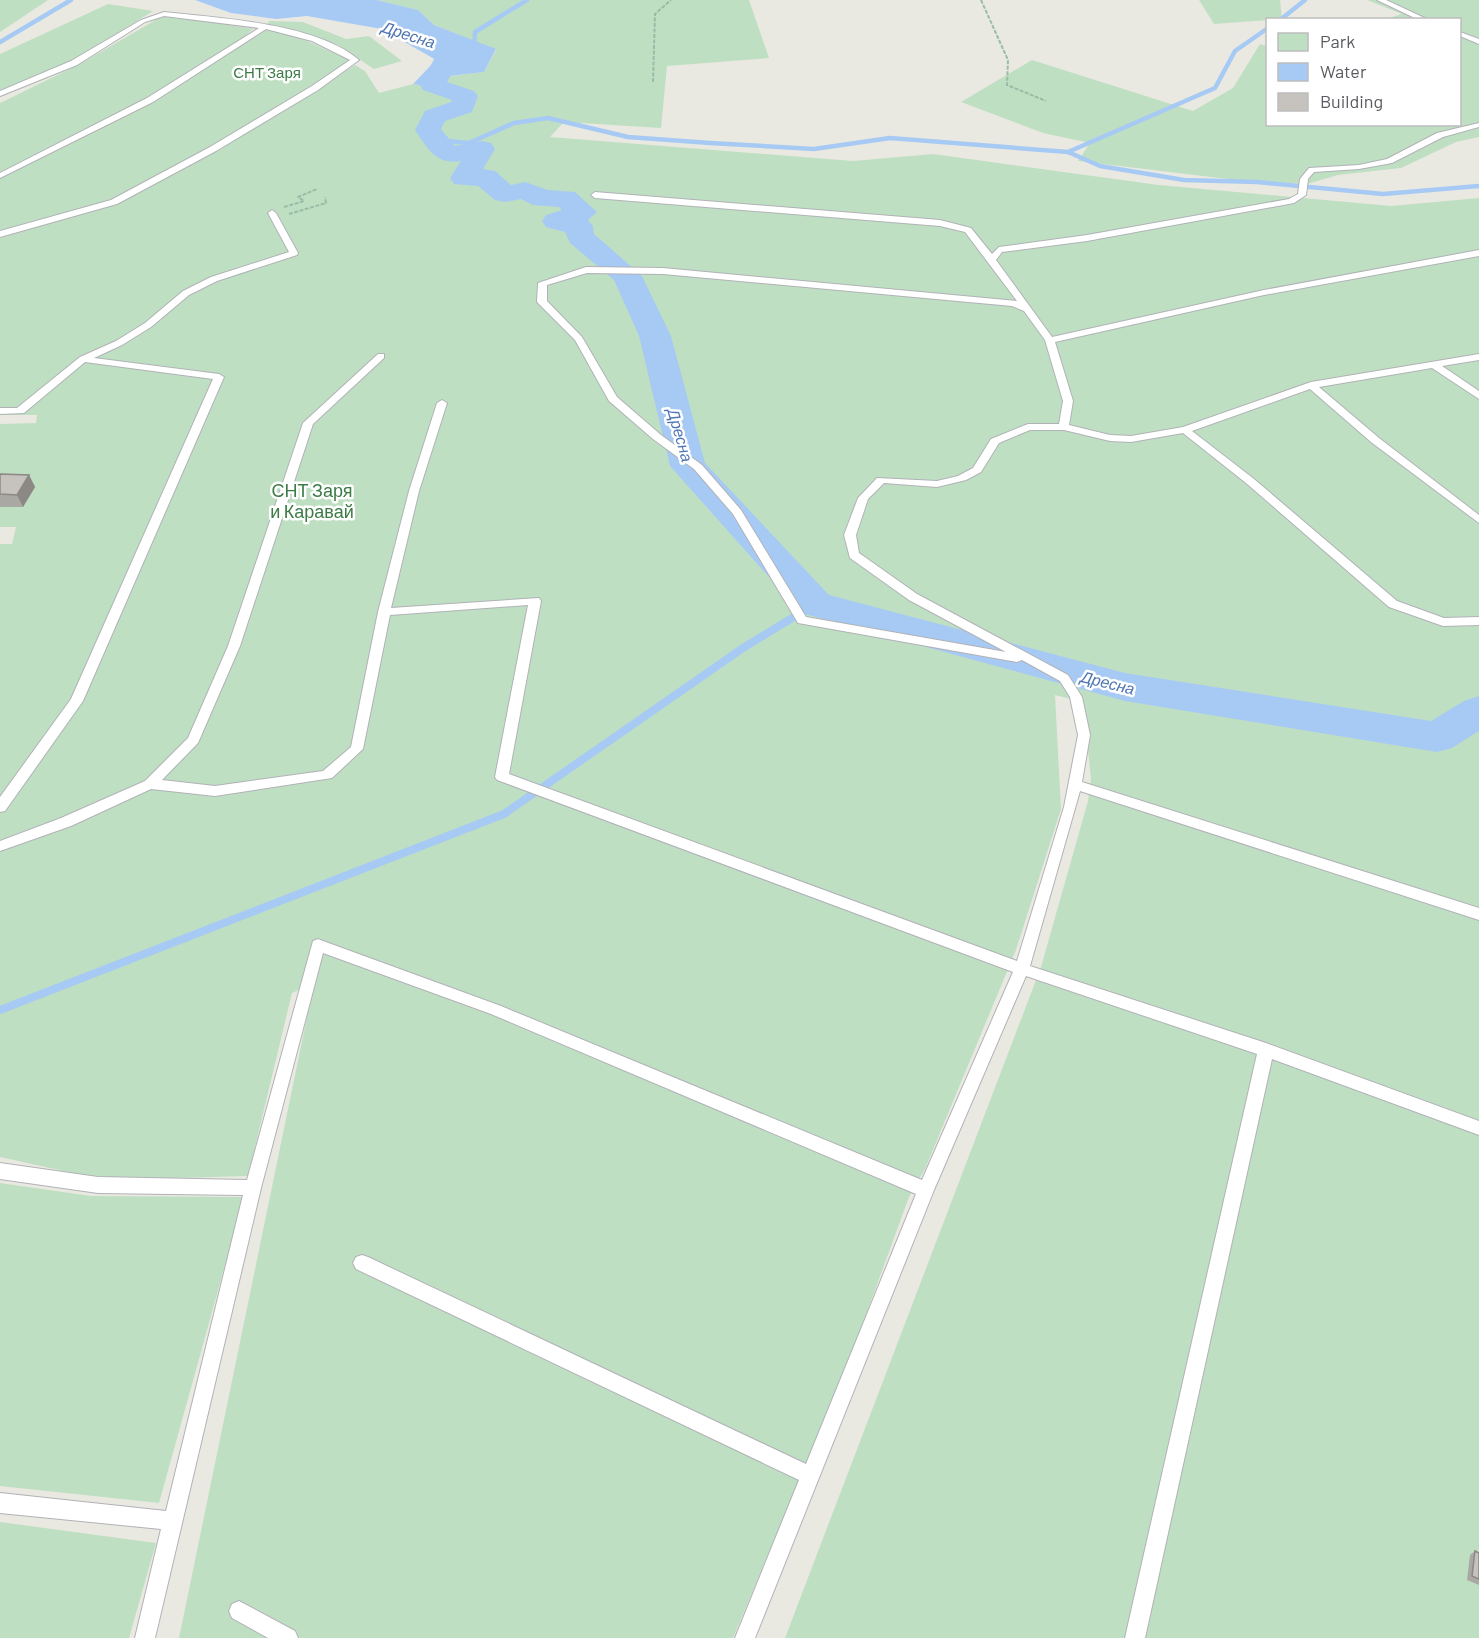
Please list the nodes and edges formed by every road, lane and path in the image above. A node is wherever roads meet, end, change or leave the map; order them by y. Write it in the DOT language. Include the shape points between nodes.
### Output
graph roads {
  1 [pos="671,0"];
  2 [pos="981,0"];
  3 [pos="1380,0"];
  4 [pos="1421,18"];
  5 [pos="263,28"];
  6 [pos="1461,34"];
  7 [pos="1479,42"];
  8 [pos="653,82"];
  9 [pos="0,94"];
  10 [pos="1046,101"];
  11 [pos="1479,125"];
  12 [pos="0,176"];
  13 [pos="317,189"];
  14 [pos="595,195"];
  15 [pos="325,197"];
  16 [pos="304,201"];
  17 [pos="283,207"];
  18 [pos="310,208"];
  19 [pos="272,213"];
  20 [pos="289,216"];
  21 [pos="0,234"];
  22 [pos="1479,253"];
  23 [pos="992,260"];
  24 [pos="1030,310"];
  25 [pos="1050,340"];
  26 [pos="381,356"];
  27 [pos="1479,357"];
  28 [pos="83,359"];
  29 [pos="1434,365"];
  30 [pos="1311,385"];
  31 [pos="1479,396"];
  32 [pos="442,404"];
  33 [pos="0,411"];
  34 [pos="1064,427"];
  35 [pos="1185,430"];
  36 [pos="1479,520"];
  37 [pos="384,612"];
  38 [pos="1479,621"];
  39 [pos="1034,661"];
  40 [pos="150,784"];
  41 [pos="1076,785"];
  42 [pos="0,807"];
  43 [pos="0,846"];
  44 [pos="1479,914"];
  45 [pos="1022,969"];
  46 [pos="1266,1050"];
  47 [pos="1479,1128"];
  48 [pos="0,1171"];
  49 [pos="253,1188"];
  50 [pos="926,1190"];
  51 [pos="362,1263"];
  52 [pos="811,1476"];
  53 [pos="0,1503"];
  54 [pos="174,1521"];
  55 [pos="239,1611"];
  56 [pos="145,1638"];
  57 [pos="288,1638"];
  58 [pos="745,1638"];
  59 [pos="1136,1638"];
  1 -- 8 [label="path" via="656,14"];
  2 -- 10 [label="path" via="1008,60 1007,85"];
  3 -- 4 [label="lane"];
  5 -- 9 [label="lane" via="164,14 143,21 74,63"];
  5 -- 12 [label="lane" via="130,111"];
  5 -- 21 [label="lane" via="303,34 355,62 213,149 114,202"];
  6 -- 7 [label="lane"];
  11 -- 23 [label="lane" via="1440,135 1389,161 1312,170 1302,195 1291,201 999,250"];
  13 -- 16 [label="path" via="298,197"];
  14 -- 23 [label="lane" via="940,223 968,230"];
  15 -- 18 [label="path" via="326,203"];
  16 -- 17 [label="path"];
  16 -- 18 [label="path"];
  18 -- 20 [label="path"];
  19 -- 28 [label="lane" via="294,253 214,279 186,293 148,325"];
  22 -- 25 [label="lane" via="1389,268"];
  23 -- 24 [label="lane"];
  24 -- 25 [label="lane"];
  24 -- 39 [label="lane" via="1014,303 663,271 586,270 543,283 542,302 579,339 613,399 698,467 737,512 802,620"];
  25 -- 34 [label="lane" via="1068,401"];
  26 -- 40 [label="lane" via="308,423 225,667 193,740"];
  27 -- 29 [label="lane"];
  28 -- 33 [label="lane" via="20,411"];
  28 -- 42 [label="lane" via="219,376 77,701"];
  29 -- 30 [label="lane"];
  29 -- 31 [label="lane"];
  30 -- 35 [label="lane"];
  30 -- 36 [label="lane"];
  32 -- 37 [label="lane" via="414,491"];
  34 -- 35 [label="lane" via="1131,439"];
  34 -- 39 [label="lane" via="1028,427 995,441 977,470 962,478 937,484 880,480 863,498 850,535 854,555 913,597"];
  35 -- 38 [label="lane" via="1393,604 1443,622"];
  37 -- 40 [label="lane" via="357,749 327,775 215,791"];
  37 -- 45 [label="lane" via="535,601 502,777"];
  39 -- 41 [label="lane" via="1064,678 1076,697 1084,735"];
  40 -- 43 [label="lane" via="66,822"];
  41 -- 44 [label="lane"];
  41 -- 45 [label="lane"];
  45 -- 46 [label="lane"];
  45 -- 50 [label="lane"];
  46 -- 47 [label="lane"];
  46 -- 59 [label="lane"];
  48 -- 49 [label="lane" via="98,1185"];
  49 -- 50 [label="lane" via="318,945 496,1010"];
  49 -- 54 [label="lane"];
  50 -- 52 [label="lane"];
  51 -- 52 [label="lane"];
  52 -- 58 [label="lane"];
  53 -- 54 [label="lane"];
  54 -- 56 [label="lane"];
  55 -- 57 [label="lane"];
}
